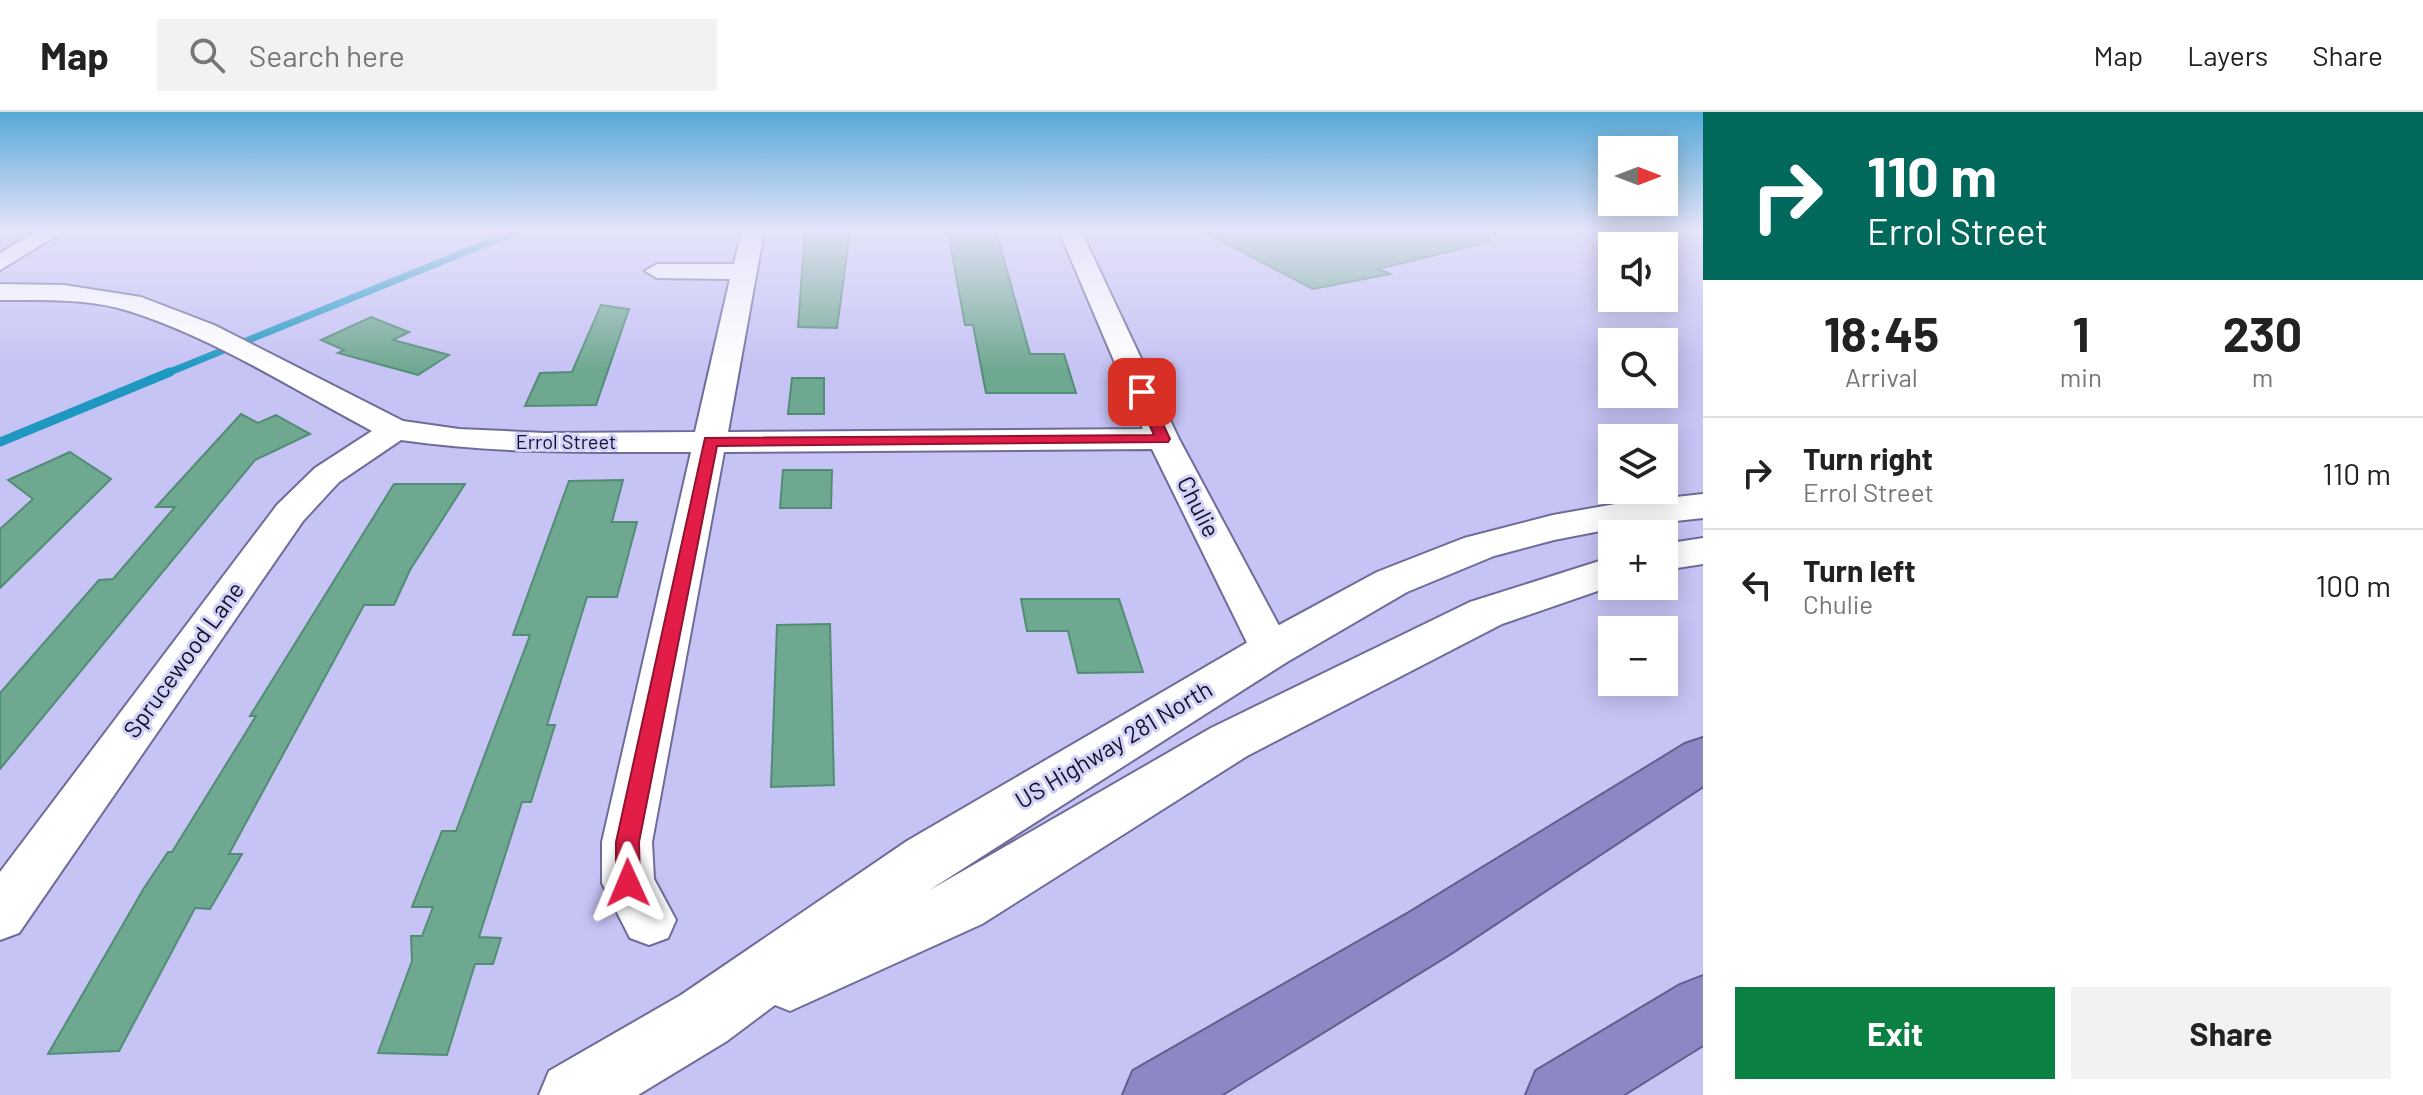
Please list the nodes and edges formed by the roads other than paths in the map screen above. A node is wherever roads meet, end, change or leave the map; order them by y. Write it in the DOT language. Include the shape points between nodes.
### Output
graph roads {
  1 [pos="744,277"];
  2 [pos="1091,277"];
  3 [pos="0,292"];
  4 [pos="395,430"];
  5 [pos="1163,439"];
  6 [pos="710,441"];
  7 [pos="1703,506"];
  8 [pos="1703,551"];
  9 [pos="1678,555"];
  10 [pos="1598,576"];
  11 [pos="1271,650"];
  12 [pos="1692,765"];
  13 [pos="0,915"];
  14 [pos="649,920"];
  15 [pos="1703,1008"];
  16 [pos="704,1018"];
  17 [pos="573,1095"];
  18 [pos="1157,1095"];
  19 [pos="1560,1095"];
  1 -- 6 [label="street"];
  2 -- 5 [label="street, Chulie"];
  3 -- 4 [label="street, Errol Street" via="119,300 204,331"];
  4 -- 6 [label="street, Errol Street" via="545,443"];
  4 -- 13 [label="street, Sprucewood Lane" via="327,475 290,513"];
  5 -- 6 [label="street, Errol Street"];
  5 -- 11 [label="street, Chulie"];
  6 -- 14 [label="street" via="627,842 628,883"];
  7 -- 11 [label="main road, US Highway 281 North" via="1621,515 1479,547 1392,582"];
  8 -- 9 [label="main road"];
  10 -- 16 [label="main road" via="1486,613 1229,742 961,905"];
  11 -- 16 [label="main road, US Highway 281 North" via="927,859"];
  12 -- 18 [label="highway" via="1430,933"];
  15 -- 19 [label="highway"];
  16 -- 17 [label="main road, US Highway 281 North"];
}
